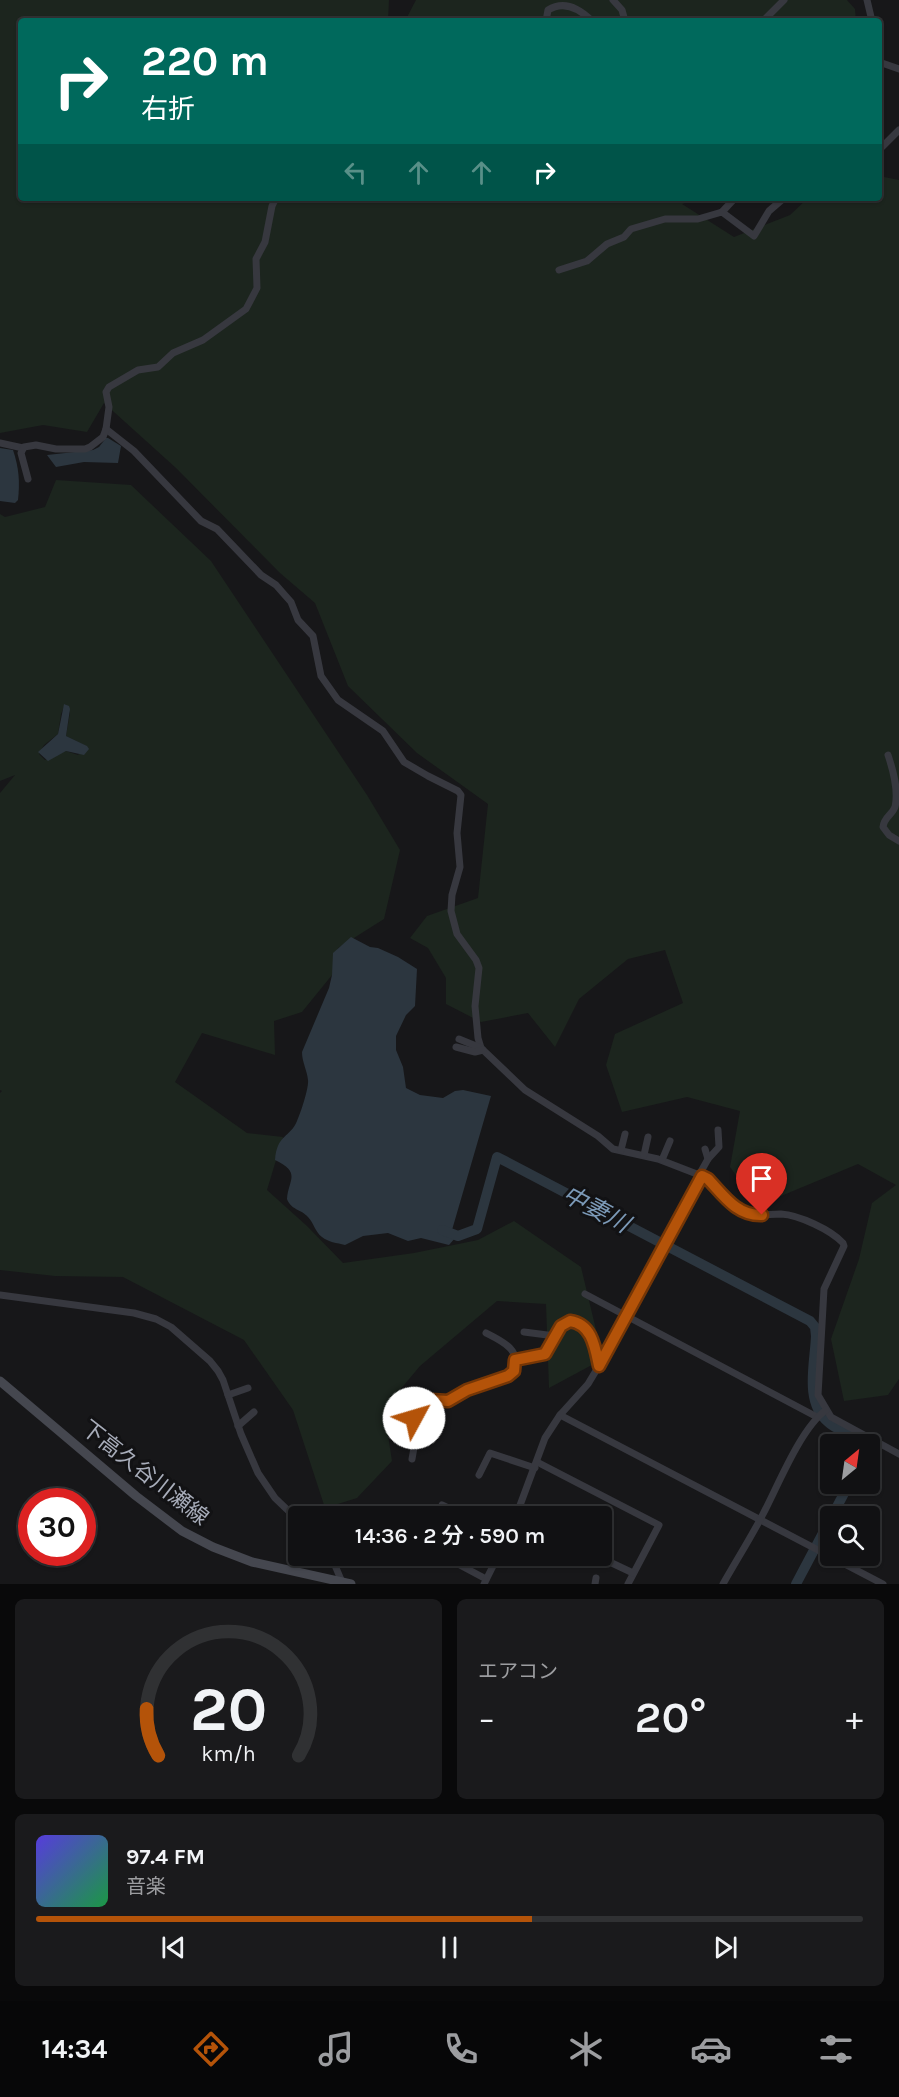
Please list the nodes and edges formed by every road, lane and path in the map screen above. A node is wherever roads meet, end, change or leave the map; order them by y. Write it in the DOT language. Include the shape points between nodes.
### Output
graph roads {
  1 [pos="614,0"];
  2 [pos="784,0"];
  3 [pos="867,0"];
  4 [pos="547,18"];
  5 [pos="589,18"];
  6 [pos="624,18"];
  7 [pos="766,18"];
  8 [pos="871,18"];
  9 [pos="882,63"];
  10 [pos="899,69"];
  11 [pos="899,130"];
  12 [pos="882,147"];
  13 [pos="274,201"];
  14 [pos="732,201"];
  15 [pos="781,201"];
  16 [pos="722,212"];
  17 [pos="559,270"];
  18 [pos="106,429"];
  19 [pos="0,443"];
  20 [pos="23,448"];
  21 [pos="28,479"];
  22 [pos="888,755"];
  23 [pos="899,841"];
  24 [pos="459,1039"];
  25 [pos="456,1047"];
  26 [pos="482,1049"];
  27 [pos="718,1130"];
  28 [pos="625,1134"];
  29 [pos="648,1137"];
  30 [pos="670,1141"];
  31 [pos="705,1149"];
  32 [pos="621,1150"];
  33 [pos="644,1155"];
  34 [pos="708,1159"];
  35 [pos="662,1160"];
  36 [pos="700,1176"];
  37 [pos="585,1294"];
  38 [pos="0,1295"];
  39 [pos="627,1317"];
  40 [pos="524,1332"];
  41 [pos="486,1334"];
  42 [pos="555,1336"];
  43 [pos="515,1360"];
  44 [pos="599,1366"];
  45 [pos="0,1381"];
  46 [pos="248,1388"];
  47 [pos="228,1395"];
  48 [pos="254,1412"];
  49 [pos="822,1413"];
  50 [pos="560,1415"];
  51 [pos="238,1426"];
  52 [pos="899,1454"];
  53 [pos="412,1460"];
  54 [pos="536,1465"];
  55 [pos="479,1475"];
  56 [pos="520,1506"];
  57 [pos="288,1509"];
  58 [pos="760,1520"];
  59 [pos="612,1563"];
  60 [pos="337,1566"];
  61 [pos="459,1566"];
  62 [pos="493,1566"];
  63 [pos="633,1573"];
  64 [pos="485,1582"];
  65 [pos="348,1583"];
  66 [pos="628,1584"];
  67 [pos="723,1584"];
  68 [pos="883,1584"];
  1 -- 6 [label="street"];
  2 -- 7 [label="street"];
  3 -- 8 [label="street"];
  4 -- 5 [label="street" via="548,10 563,3"];
  9 -- 10 [label="street"];
  11 -- 12 [label="street"];
  13 -- 18 [label="street" via="265,243 256,259 257,288 246,309 203,340 173,353 158,367 138,369 109,387"];
  14 -- 16 [label="street"];
  15 -- 16 [label="street" via="769,211 754,236"];
  16 -- 17 [label="street" via="706,218 665,219 638,226 587,261"];
  18 -- 20 [label="street" via="103,437 85,448"];
  18 -- 26 [label="street" via="134,451 201,521 217,529 256,570 284,592 298,620 313,636 321,676 338,700 383,731 404,762 461,795 457,833 460,867 451,911 458,934 480,968 475,1006"];
  19 -- 20 [label="street"];
  20 -- 21 [label="street"];
  22 -- 23 [label="street" via="896,798 895,809 883,827"];
  24 -- 26 [label="street"];
  25 -- 26 [label="street" via="475,1052"];
  26 -- 32 [label="street" via="525,1090 613,1149"];
  27 -- 34 [label="street" via="719,1147"];
  28 -- 32 [label="street"];
  29 -- 33 [label="street"];
  30 -- 35 [label="street"];
  31 -- 34 [label="street"];
  32 -- 33 [label="street"];
  33 -- 35 [label="street"];
  34 -- 36 [label="street"];
  35 -- 36 [label="street"];
  36 -- 39 [label="street"];
  36 -- 49 [label="street" via="708,1179 740,1211 797,1217 843,1243 823,1292 818,1395"];
  37 -- 39 [label="street"];
  38 -- 47 [label="street" via="156,1319 210,1361 224,1380"];
  39 -- 44 [label="street"];
  39 -- 49 [label="street"];
  40 -- 42 [label="street"];
  41 -- 43 [label="street" via="505,1342"];
  42 -- 43 [label="street" via="545,1354"];
  42 -- 44 [label="street" via="564,1323 579,1323 590,1334"];
  43 -- 53 [label="street" via="514,1371 508,1376 448,1401 431,1400 415,1412"];
  44 -- 50 [label="street"];
  45 -- 65 [label="main road, 下高久谷川瀬線" via="151,1508 191,1536 252,1562"];
  46 -- 47 [label="street"];
  47 -- 51 [label="street"];
  48 -- 51 [label="street"];
  49 -- 52 [label="street"];
  49 -- 58 [label="street" via="806,1431"];
  50 -- 54 [label="street" via="545,1438"];
  50 -- 58 [label="street"];
  51 -- 57 [label="street" via="254,1466"];
  54 -- 55 [label="street" via="490,1453"];
  54 -- 56 [label="street"];
  54 -- 63 [label="street" via="659,1525"];
  58 -- 67 [label="street"];
  58 -- 68 [label="street"];
  59 -- 63 [label="street"];
  60 -- 65 [label="street"];
  61 -- 64 [label="street"];
  62 -- 64 [label="street"];
  63 -- 66 [label="street"];
}
